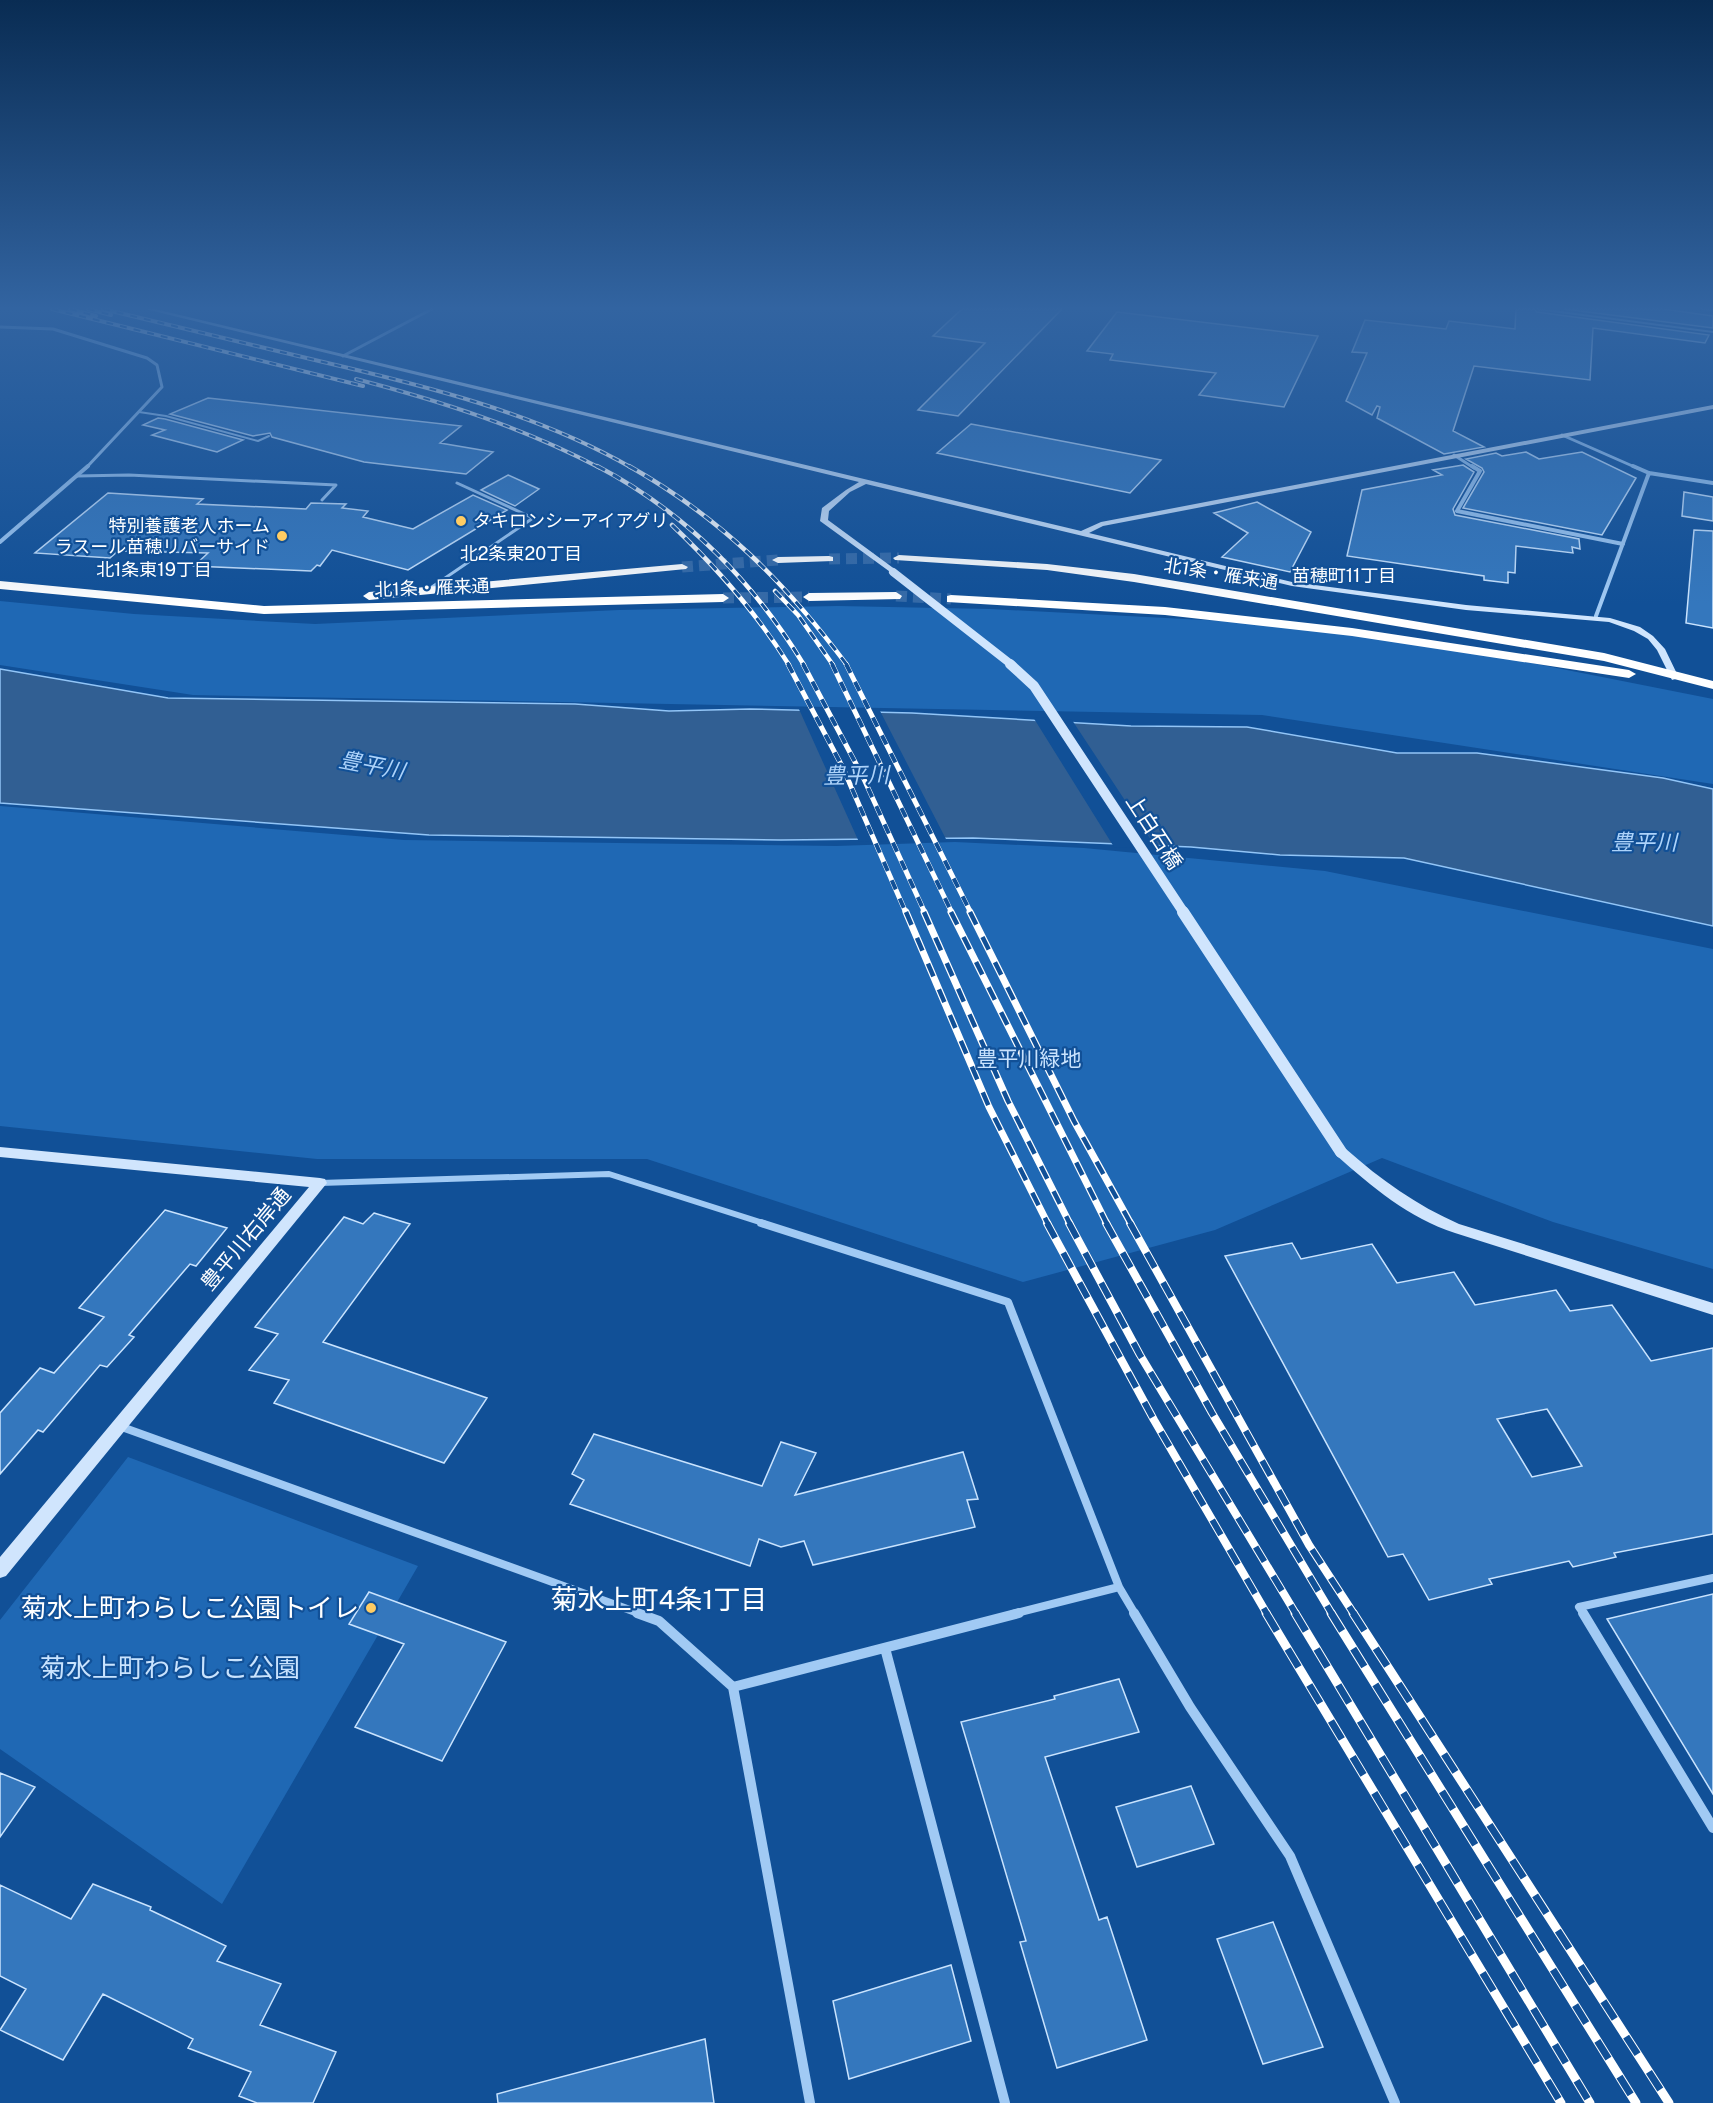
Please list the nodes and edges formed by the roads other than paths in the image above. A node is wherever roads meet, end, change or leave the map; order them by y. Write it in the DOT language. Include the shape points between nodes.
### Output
graph roads {
  1 [pos="143,407"];
  2 [pos="554,407"];
  3 [pos="1713,407"];
  4 [pos="139,412"];
  5 [pos="1562,435"];
  6 [pos="268,436"];
  7 [pos="1454,455"];
  8 [pos="1649,473"];
  9 [pos="77,476"];
  10 [pos="864,482"];
  11 [pos="457,483"];
  12 [pos="1713,483"];
  13 [pos="322,500"];
  14 [pos="1081,534"];
  15 [pos="0,542"];
  16 [pos="1623,544"];
  17 [pos="899,558"];
  18 [pos="828,559"];
  19 [pos="778,560"];
  20 [pos="682,567"];
  21 [pos="0,585"];
  22 [pos="427,591"];
  23 [pos="896,596"];
  24 [pos="809,597"];
  25 [pos="723,598"];
  26 [pos="951,598"];
  27 [pos="142,600"];
  28 [pos="1596,616"];
  29 [pos="1676,678"];
  30 [pos="1713,686"];
  31 [pos="0,1152"];
  32 [pos="320,1183"];
  33 [pos="1713,1309"];
  34 [pos="119,1425"];
  35 [pos="0,1570"];
  36 [pos="1713,1578"];
  37 [pos="1119,1587"];
  38 [pos="885,1648"];
  39 [pos="733,1688"];
  40 [pos="1713,1828"];
  41 [pos="810,2103"];
  42 [pos="1005,2103"];
  43 [pos="1395,2103"];
  1 -- 4 [label="street"];
  2 -- 10 [label="street"];
  3 -- 5 [label="street"];
  4 -- 6 [label="lane" via="258,441"];
  4 -- 15 [label="street" via="86,468"];
  5 -- 7 [label="street"];
  5 -- 8 [label="street"];
  7 -- 14 [label="street" via="1101,524"];
  7 -- 16 [label="street" via="1480,471 1457,511"];
  8 -- 12 [label="street"];
  8 -- 16 [label="street"];
  9 -- 13 [label="lane" via="336,485"];
  10 -- 14 [label="street"];
  10 -- 33 [label="street, 上白石橋, bridge" via="825,510 824,521 1000,654 1034,686 1341,1152 1382,1189 1416,1212 1455,1228"];
  11 -- 22 [label="lane" via="533,518"];
  14 -- 28 [label="street" via="1292,584 1394,600 1531,614"];
  16 -- 28 [label="street"];
  17 -- 29 [label="highway, 北1条・雁来通" via="1047,567 1134,578 1604,657"];
  18 -- 19 [label="highway"];
  20 -- 22 [label="highway, 北1条・雁来通"];
  21 -- 27 [label="highway, 北1条・雁来通"];
  22 -- 27 [label="highway, 北1条・雁来通" via="361,597"];
  23 -- 24 [label="highway"];
  25 -- 27 [label="highway, 北1条・雁来通" via="264,610"];
  26 -- 29 [label="highway, 北1条・雁来通" via="1165,611 1352,632"];
  28 -- 29 [label="street" via="1638,629 1655,640"];
  29 -- 30 [label="highway, 北1条・雁来通"];
  31 -- 32 [label="street, 豊平川右岸通"];
  32 -- 34 [label="street, 豊平川右岸通"];
  32 -- 37 [label="street" via="609,1174 1008,1302"];
  34 -- 35 [label="street, 豊平川右岸通"];
  34 -- 39 [label="street" via="659,1621"];
  36 -- 40 [label="street" via="1579,1607"];
  37 -- 38 [label="street"];
  37 -- 43 [label="street" via="1190,1707 1290,1856"];
  38 -- 39 [label="street"];
  38 -- 42 [label="street"];
  39 -- 41 [label="street"];
}
